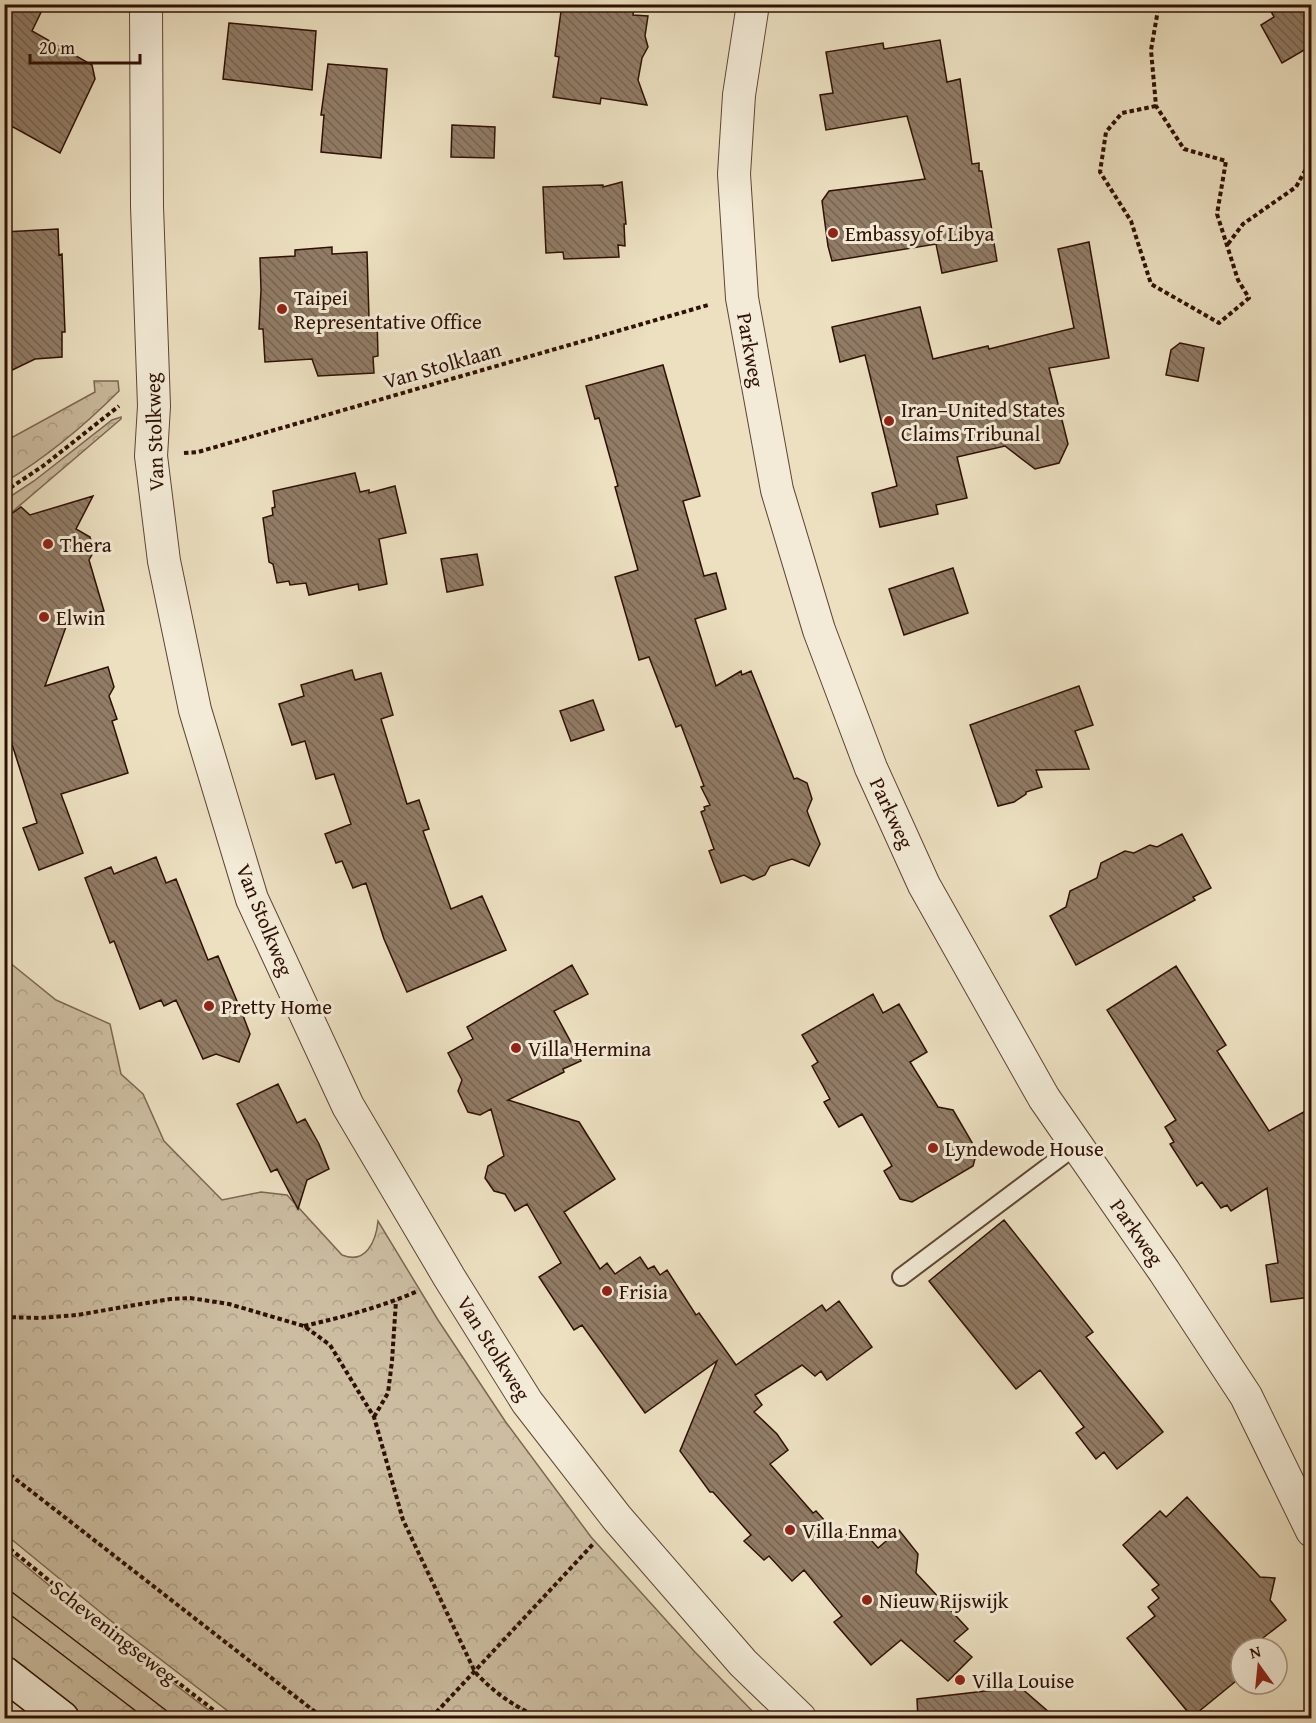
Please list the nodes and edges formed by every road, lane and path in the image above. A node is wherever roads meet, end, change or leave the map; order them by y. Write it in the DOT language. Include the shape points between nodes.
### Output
graph roads {
  1 [pos="146,4"];
  2 [pos="753,4"];
  3 [pos="1159,4"];
  4 [pos="1156,106"];
  5 [pos="1311,158"];
  6 [pos="1228,244"];
  7 [pos="742,298"];
  8 [pos="154,406"];
  9 [pos="151,456"];
  10 [pos="4,492"];
  11 [pos="1077,1145"];
  12 [pos="902,1277"];
  13 [pos="4,1317"];
  14 [pos="304,1326"];
  15 [pos="374,1417"];
  16 [pos="4,1470"];
  17 [pos="617,1518"];
  18 [pos="1311,1531"];
  19 [pos="4,1544"];
  20 [pos="475,1672"];
  21 [pos="4,1673"];
  22 [pos="62,1719"];
  23 [pos="225,1719"];
  24 [pos="323,1719"];
  25 [pos="431,1719"];
  26 [pos="540,1719"];
  27 [pos="800,1719"];
  1 -- 8 [label="street, Van Stolkweg" via="147,206"];
  2 -- 7 [label="street, Parkweg" via="739,95 734,174"];
  3 -- 4 [label="path" via="1151,50"];
  4 -- 6 [label="path" via="1184,149 1226,161 1217,214"];
  4 -- 6 [label="path" via="1122,113 1106,132 1100,172 1131,221 1151,284 1219,323 1249,298 1238,280"];
  5 -- 6 [label="path" via="1296,187 1243,224"];
  7 -- 9 [label="path, Van Stolklaan" via="198,452"];
  7 -- 11 [label="street, Parkweg" via="777,490 819,630 871,768 924,885 1044,1098"];
  8 -- 9 [label="street, Van Stolkweg"];
  8 -- 10 [label="path" via="117,407"];
  9 -- 17 [label="street, Van Stolkweg" via="164,561 195,710 252,899 348,1106 527,1402"];
  11 -- 12 [label="lane"];
  11 -- 18 [label="street, Parkweg" via="1246,1396"];
  13 -- 14 [label="path" via="77,1315 190,1298 229,1304"];
  14 -- 15 [label="path" via="330,1345"];
  14 -- 15 [label="path" via="396,1301 388,1393"];
  15 -- 20 [label="path" via="403,1520"];
  16 -- 24 [label="path"];
  17 -- 20 [label="path"];
  17 -- 27 [label="street, Van Stolkweg" via="743,1663"];
  19 -- 23 [label="path, Scheveningseweg"];
  20 -- 25 [label="path"];
  20 -- 26 [label="path" via="489,1687"];
  21 -- 22 [label="street"];
}
